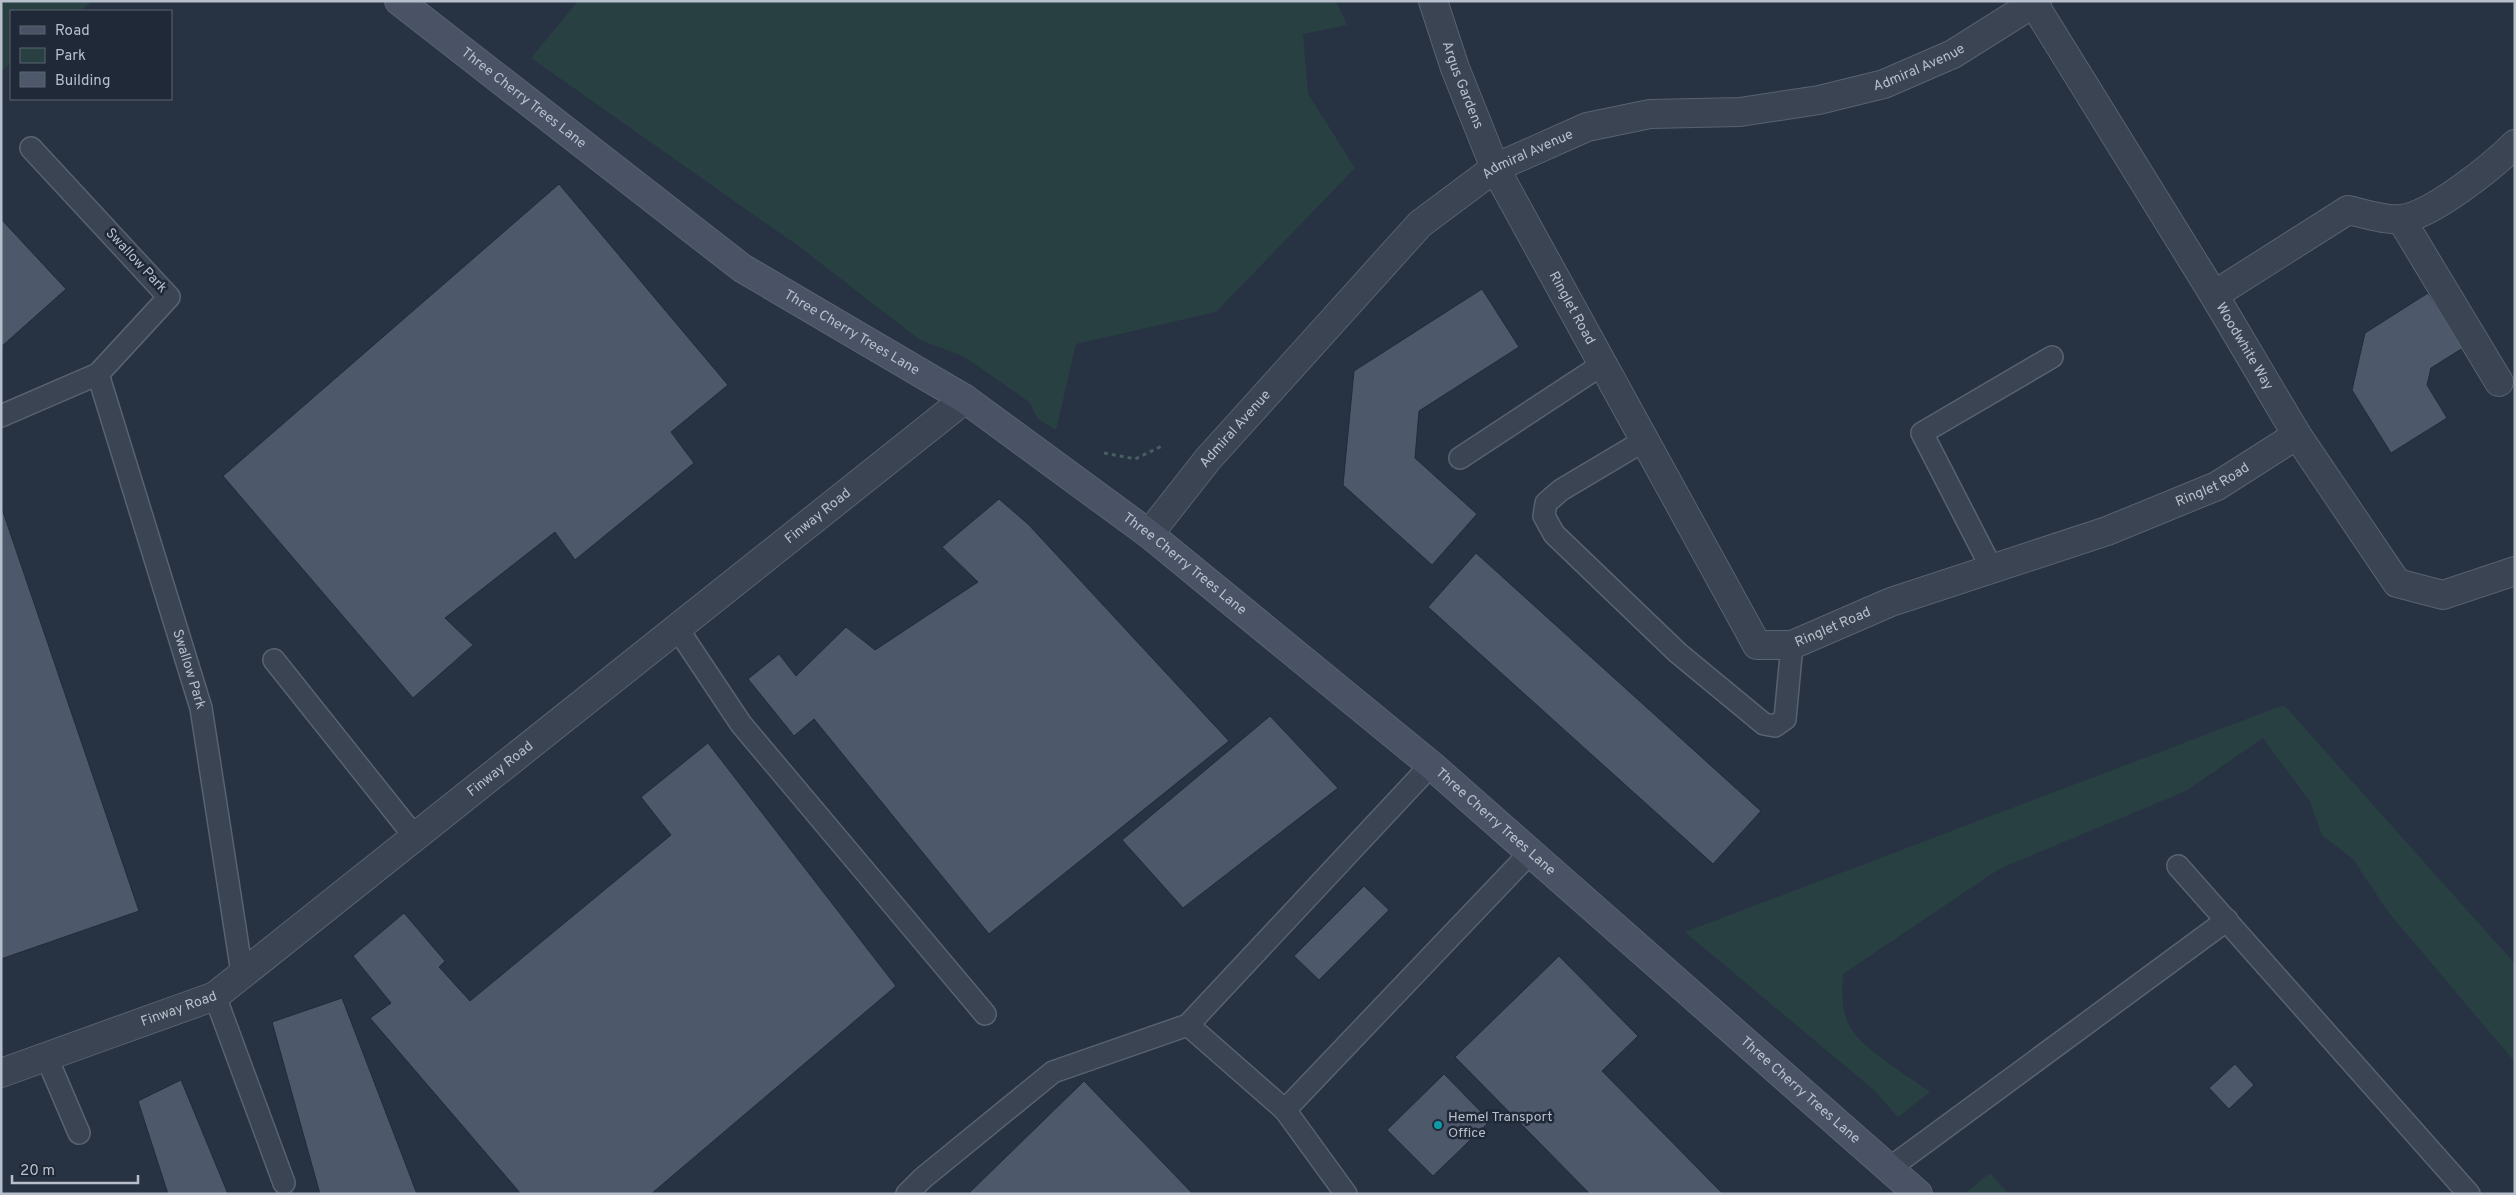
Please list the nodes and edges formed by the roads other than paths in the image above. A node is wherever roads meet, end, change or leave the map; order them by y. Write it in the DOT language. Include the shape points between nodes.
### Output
graph roads {
  1 [pos="399,1"];
  2 [pos="1433,1"];
  3 [pos="2035,2"];
  4 [pos="2515,144"];
  5 [pos="31,148"];
  6 [pos="1495,168"];
  7 [pos="2401,219"];
  8 [pos="2214,295"];
  9 [pos="2052,356"];
  10 [pos="1603,364"];
  11 [pos="98,374"];
  12 [pos="2500,382"];
  13 [pos="965,399"];
  14 [pos="1,416"];
  15 [pos="2297,434"];
  16 [pos="1644,440"];
  17 [pos="1460,458"];
  18 [pos="1150,534"];
  19 [pos="1992,569"];
  20 [pos="2515,571"];
  21 [pos="677,628"];
  22 [pos="1792,646"];
  23 [pos="274,660"];
  24 [pos="1431,765"];
  25 [pos="414,837"];
  26 [pos="1530,853"];
  27 [pos="2178,866"];
  28 [pos="2227,920"];
  29 [pos="242,973"];
  30 [pos="215,996"];
  31 [pos="985,1014"];
  32 [pos="1188,1025"];
  33 [pos="47,1058"];
  34 [pos="1,1073"];
  35 [pos="1285,1110"];
  36 [pos="79,1133"];
  37 [pos="1890,1168"];
  38 [pos="284,1183"];
  39 [pos="907,1194"];
  40 [pos="1346,1194"];
  41 [pos="1918,1194"];
  42 [pos="2469,1194"];
  1 -- 13 [label="street, Three Cherry Trees Lane" via="742,268"];
  2 -- 6 [label="street, Argus Gardens" via="1455,68"];
  3 -- 6 [label="street, Admiral Avenue" via="1952,54 1884,84 1819,100 1740,112 1650,114 1586,127"];
  3 -- 8 [label="street, Woodwhite Way"];
  4 -- 7 [label="street" via="2491,168 2432,208"];
  5 -- 11 [label="lane, Swallow Park" via="169,298"];
  6 -- 10 [label="street, Ringlet Road"];
  6 -- 18 [label="street, Admiral Avenue" via="1420,224 1208,459"];
  7 -- 8 [label="street" via="2348,210"];
  7 -- 12 [label="street"];
  8 -- 15 [label="street, Woodwhite Way"];
  9 -- 19 [label="lane" via="1922,433"];
  10 -- 16 [label="street, Ringlet Road"];
  10 -- 17 [label="lane"];
  11 -- 14 [label="lane, Swallow Park"];
  11 -- 29 [label="lane, Swallow Park" via="201,708"];
  13 -- 18 [label="street, Three Cherry Trees Lane"];
  13 -- 21 [label="street, Finway Road"];
  15 -- 19 [label="street, Ringlet Road" via="2217,486 2107,531"];
  15 -- 20 [label="street, Woodwhite Way" via="2397,583 2443,595"];
  16 -- 22 [label="street, Ringlet Road" via="1757,645"];
  16 -- 22 [label="lane" via="1561,490 1546,504 1544,516 1554,534 1678,653 1764,724 1775,726 1786,719"];
  18 -- 24 [label="street, Three Cherry Trees Lane"];
  19 -- 22 [label="street, Ringlet Road" via="1892,602"];
  21 -- 25 [label="street, Finway Road"];
  21 -- 31 [label="lane" via="741,724"];
  23 -- 25 [label="lane"];
  24 -- 26 [label="street, Three Cherry Trees Lane"];
  24 -- 32 [label="lane"];
  25 -- 29 [label="street, Finway Road"];
  26 -- 35 [label="lane"];
  26 -- 37 [label="street, Three Cherry Trees Lane"];
  27 -- 28 [label="lane"];
  28 -- 37 [label="lane"];
  28 -- 42 [label="lane"];
  29 -- 30 [label="street, Finway Road"];
  30 -- 33 [label="street, Finway Road"];
  30 -- 38 [label="lane"];
  32 -- 35 [label="lane"];
  32 -- 39 [label="lane" via="1053,1072"];
  33 -- 34 [label="street, Finway Road"];
  33 -- 36 [label="lane"];
  35 -- 40 [label="lane"];
  37 -- 41 [label="street, Three Cherry Trees Lane"];
}
